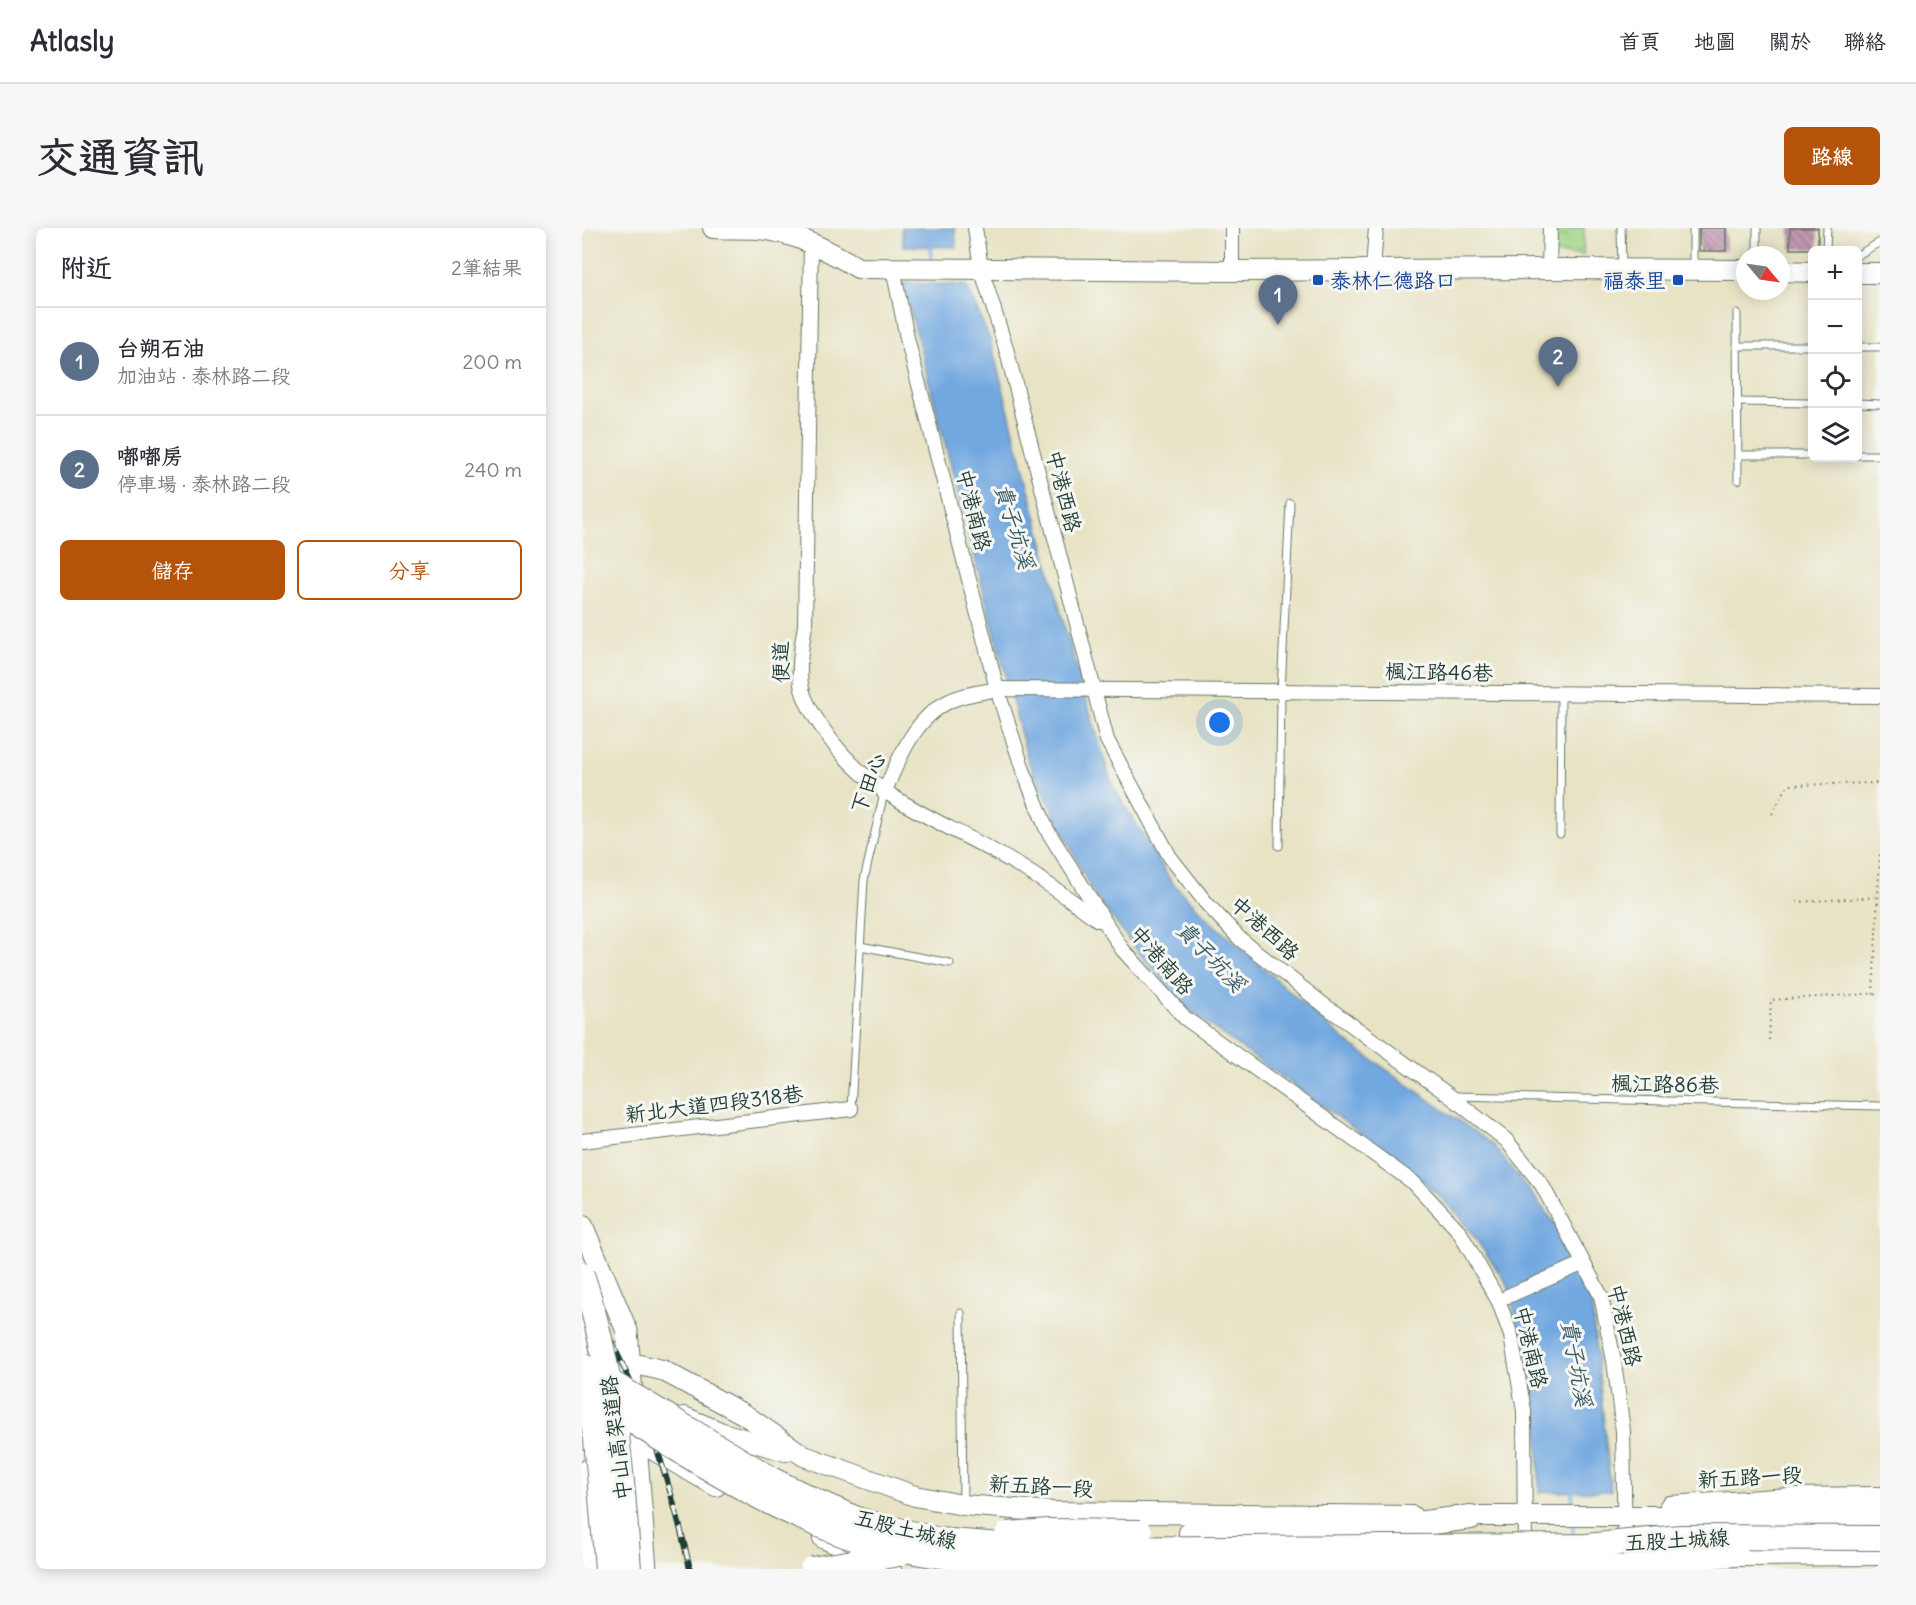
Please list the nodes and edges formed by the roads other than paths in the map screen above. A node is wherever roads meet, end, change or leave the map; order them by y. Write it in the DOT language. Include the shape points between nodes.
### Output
graph roads {
  1 [pos="712,228"];
  2 [pos="975,228"];
  3 [pos="1232,228"];
  4 [pos="1376,228"];
  5 [pos="1550,228"];
  6 [pos="1622,228"];
  7 [pos="1694,228"];
  8 [pos="1757,228"];
  9 [pos="1827,228"];
  10 [pos="1880,242"];
  11 [pos="811,243"];
  12 [pos="1757,246"];
  13 [pos="1826,246"];
  14 [pos="1862,252"];
  15 [pos="897,268"];
  16 [pos="973,268"];
  17 [pos="1373,269"];
  18 [pos="1549,269"];
  19 [pos="1622,269"];
  20 [pos="1693,269"];
  21 [pos="1736,270"];
  22 [pos="1232,271"];
  23 [pos="1790,271"];
  24 [pos="1808,272"];
  25 [pos="1862,273"];
  26 [pos="1880,273"];
  27 [pos="1737,314"];
  28 [pos="1737,346"];
  29 [pos="1808,346"];
  30 [pos="1862,346"];
  31 [pos="1880,347"];
  32 [pos="1737,402"];
  33 [pos="1808,403"];
  34 [pos="1862,404"];
  35 [pos="1880,404"];
  36 [pos="1738,454"];
  37 [pos="1808,455"];
  38 [pos="1862,455"];
  39 [pos="1880,455"];
  40 [pos="1738,480"];
  41 [pos="1290,503"];
  42 [pos="1001,689"];
  43 [pos="1090,690"];
  44 [pos="1281,692"];
  45 [pos="1561,694"];
  46 [pos="1880,696"];
  47 [pos="884,793"];
  48 [pos="1560,834"];
  49 [pos="1279,846"];
  50 [pos="1104,925"];
  51 [pos="861,946"];
  52 [pos="950,963"];
  53 [pos="1450,1096"];
  54 [pos="1880,1106"];
  55 [pos="851,1109"];
  56 [pos="582,1141"];
  57 [pos="582,1225"];
  58 [pos="1581,1264"];
  59 [pos="582,1274"];
  60 [pos="1504,1299"];
  61 [pos="961,1313"];
  62 [pos="583,1332"];
  63 [pos="630,1363"];
  64 [pos="582,1365"];
  65 [pos="632,1395"];
  66 [pos="584,1399"];
  67 [pos="636,1441"];
  68 [pos="804,1456"];
  69 [pos="1880,1497"];
  70 [pos="963,1505"];
  71 [pos="1471,1516"];
  72 [pos="1531,1516"];
  73 [pos="1617,1516"];
  74 [pos="1880,1516"];
  75 [pos="1731,1519"];
  76 [pos="1880,1528"];
  77 [pos="1880,1538"];
  78 [pos="1880,1552"];
  79 [pos="1585,1556"];
  80 [pos="869,1559"];
  81 [pos="590,1569"];
  82 [pos="608,1569"];
  83 [pos="628,1569"];
  84 [pos="646,1569"];
  85 [pos="812,1569"];
  86 [pos="891,1569"];
  87 [pos="1525,1569"];
  88 [pos="1624,1569"];
  89 [pos="1657,1569"];
  90 [pos="1841,1569"];
  91 [pos="1880,1569"];
  1 -- 11 [label="main road" via="761,229"];
  2 -- 16 [label="street, 中港西路"];
  3 -- 22 [label="street"];
  4 -- 17 [label="street"];
  5 -- 18 [label="street"];
  6 -- 19 [label="lane"];
  7 -- 20 [label="lane"];
  8 -- 12 [label="lane"];
  9 -- 13 [label="lane"];
  10 -- 14 [label="lane"];
  11 -- 15 [label="main road" via="858,268"];
  11 -- 47 [label="street, 便道" via="801,688 810,710 833,744 854,769"];
  15 -- 16 [label="main road"];
  15 -- 42 [label="street, 中港南路" via="907,338"];
  16 -- 22 [label="main road"];
  16 -- 43 [label="street, 中港西路" via="1007,352"];
  17 -- 18 [label="main road"];
  17 -- 22 [label="main road"];
  18 -- 19 [label="main road"];
  19 -- 20 [label="main road"];
  20 -- 21 [label="main road"];
  23 -- 24 [label="main road"];
  25 -- 26 [label="main road"];
  27 -- 28 [label="lane"];
  28 -- 29 [label="lane"];
  28 -- 32 [label="lane"];
  30 -- 31 [label="lane"];
  32 -- 33 [label="lane"];
  32 -- 36 [label="lane"];
  34 -- 35 [label="lane"];
  36 -- 37 [label="lane"];
  36 -- 40 [label="lane"];
  38 -- 39 [label="lane"];
  41 -- 44 [label="lane"];
  42 -- 43 [label="street, 楓江路46巷"];
  42 -- 47 [label="street, 下田心" via="958,697 925,718 902,750"];
  42 -- 50 [label="street, 中港南路" via="1023,770 1047,830"];
  43 -- 44 [label="street, 楓江路46巷"];
  43 -- 53 [label="street, 中港西路" via="1107,740 1170,857 1207,904 1240,939"];
  44 -- 45 [label="street, 楓江路46巷"];
  44 -- 49 [label="lane"];
  45 -- 46 [label="street, 楓江路46巷"];
  45 -- 48 [label="lane"];
  47 -- 50 [label="street, 便道" via="1010,860"];
  47 -- 51 [label="lane, 下田心" via="864,880"];
  50 -- 60 [label="street, 中港南路" via="1185,1018 1414,1183 1459,1231"];
  51 -- 52 [label="lane"];
  51 -- 55 [label="lane, 下田心"];
  53 -- 54 [label="lane, 楓江路86巷"];
  53 -- 58 [label="street, 中港西路" via="1506,1140 1542,1185"];
  55 -- 56 [label="street, 新北大道四段318巷" via="690,1123"];
  57 -- 63 [label="main road" via="627,1331"];
  58 -- 60 [label="street"];
  58 -- 73 [label="street, 中港西路" via="1601,1296 1614,1361 1623,1431"];
  59 -- 83 [label="highway, 中山高架道路, bridge" via="607,1364 619,1436"];
  60 -- 72 [label="street, 中港南路" via="1524,1411"];
  61 -- 70 [label="lane"];
  62 -- 63 [label="main road, 新五路一段"];
  62 -- 65 [label="main road"];
  62 -- 66 [label="main road"];
  63 -- 65 [label="main road"];
  63 -- 68 [label="main road, 新五路一段" via="662,1370 745,1415"];
  64 -- 79 [label="highway, 五股土城線, bridge" via="818,1503 859,1520 939,1540 1050,1549"];
  64 -- 82 [label="highway, 中山高架道路, bridge" via="596,1439"];
  65 -- 66 [label="main road"];
  65 -- 67 [label="main road"];
  65 -- 68 [label="main road" via="722,1432"];
  66 -- 67 [label="main road"];
  66 -- 79 [label="highway, 五股土城線, bridge" via="809,1521 854,1538 948,1560 1050,1568"];
  66 -- 81 [label="main road"];
  67 -- 80 [label="main road" via="736,1497"];
  67 -- 84 [label="main road"];
  68 -- 70 [label="main road, 新五路一段" via="915,1496"];
  69 -- 73 [label="main road, 新五路一段" via="1689,1505 1636,1510"];
  70 -- 71 [label="main road, 新五路一段" via="1052,1512"];
  71 -- 72 [label="main road, 新五路一段"];
  71 -- 80 [label="highway, bridge" via="1338,1534 995,1534"];
  72 -- 73 [label="main road, 新五路一段"];
  72 -- 87 [label="street, 中港南路"];
  73 -- 75 [label="main road, 新五路一段"];
  73 -- 88 [label="street, 中港西路"];
  74 -- 75 [label="highway" via="1761,1514"];
  75 -- 76 [label="main road, 新五路一段" via="1760,1527"];
  77 -- 79 [label="highway, 五股土城線, bridge" via="1681,1537"];
  78 -- 79 [label="highway, bridge"];
  79 -- 89 [label="highway, 五股土城線, bridge"];
  80 -- 85 [label="highway, bridge"];
  80 -- 86 [label="main road"];
  90 -- 91 [label="highway"];
}
